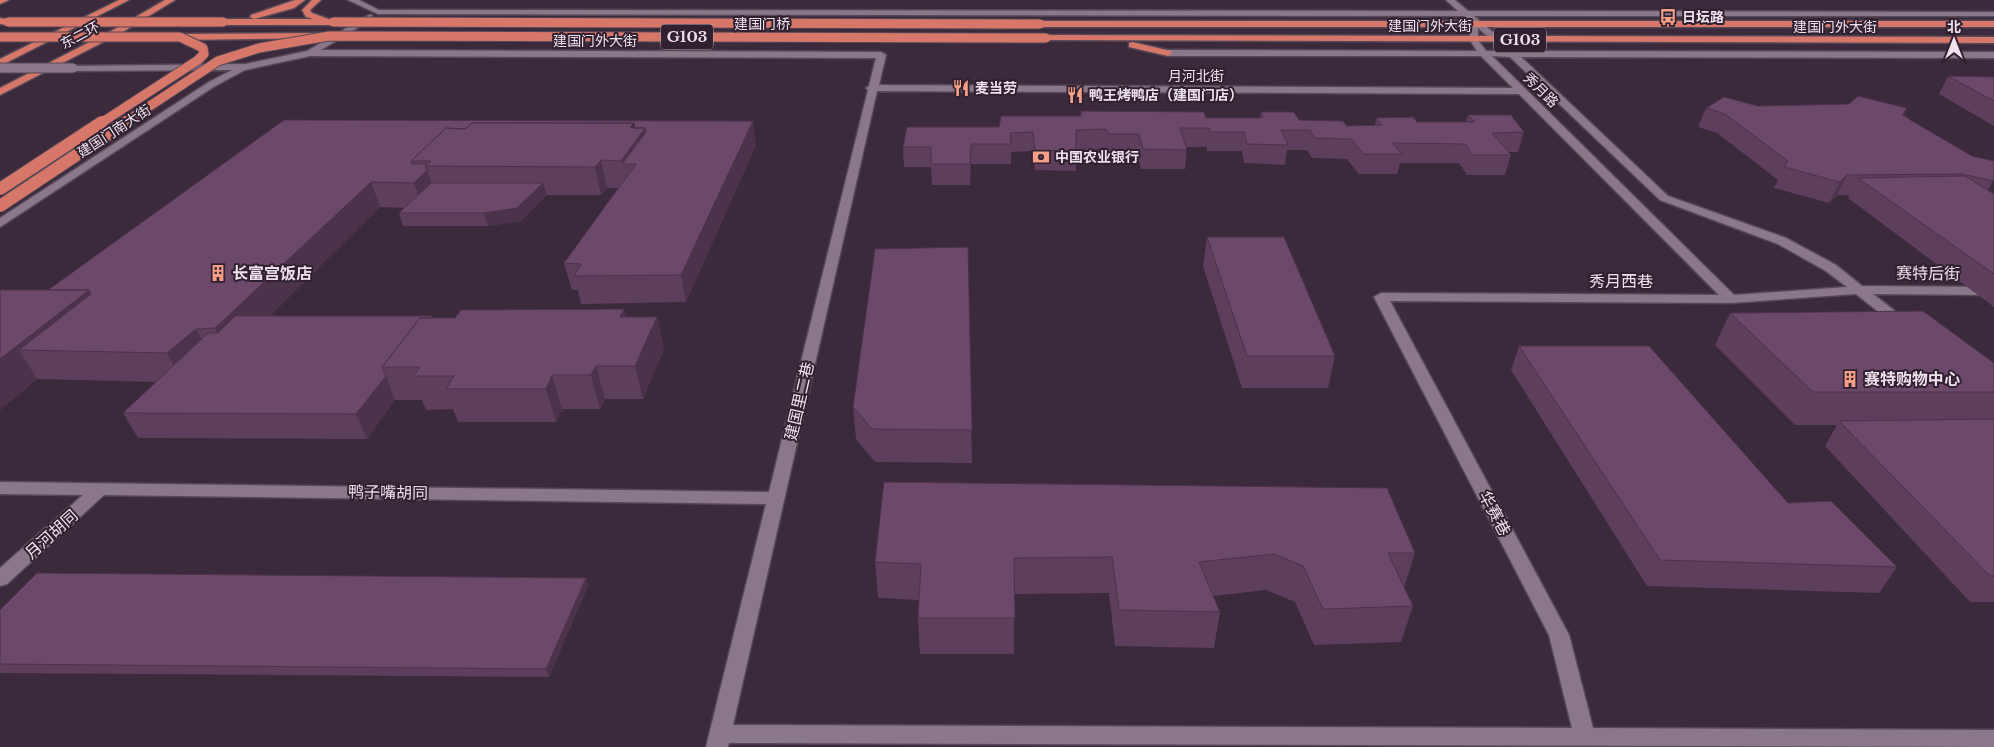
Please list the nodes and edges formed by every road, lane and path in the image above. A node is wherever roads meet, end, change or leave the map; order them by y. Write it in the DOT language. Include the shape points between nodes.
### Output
graph roads {
  1 [pos="5,0"];
  2 [pos="125,0"];
  3 [pos="171,0"];
  4 [pos="301,0"];
  5 [pos="317,0"];
  6 [pos="352,0"];
  7 [pos="1450,0"];
  8 [pos="0,2"];
  9 [pos="378,12"];
  10 [pos="405,12"];
  11 [pos="1463,12"];
  12 [pos="1994,14"];
  13 [pos="3,22"];
  14 [pos="223,22"];
  15 [pos="333,22"];
  16 [pos="1474,22"];
  17 [pos="1040,24"];
  18 [pos="1994,24"];
  19 [pos="329,36"];
  20 [pos="0,37"];
  21 [pos="180,37"];
  22 [pos="1046,38"];
  23 [pos="1103,38"];
  24 [pos="1474,40"];
  25 [pos="1498,40"];
  26 [pos="1994,40"];
  27 [pos="310,53"];
  28 [pos="1168,53"];
  29 [pos="351,54"];
  30 [pos="1484,54"];
  31 [pos="1512,54"];
  32 [pos="881,55"];
  33 [pos="1994,55"];
  34 [pos="0,63"];
  35 [pos="246,67"];
  36 [pos="0,68"];
  37 [pos="872,88"];
  38 [pos="0,92"];
  39 [pos="1520,92"];
  40 [pos="0,189"];
  41 [pos="0,206"];
  42 [pos="0,223"];
  43 [pos="1862,290"];
  44 [pos="1994,291"];
  45 [pos="1381,297"];
  46 [pos="1731,299"];
  47 [pos="1913,333"];
  48 [pos="0,488"];
  49 [pos="101,488"];
  50 [pos="777,498"];
  51 [pos="0,579"];
  52 [pos="1585,738"];
  53 [pos="1994,739"];
  54 [pos="718,740"];
  1 -- 8 [label="highway"];
  2 -- 34 [label="highway, 东二环"];
  3 -- 38 [label="highway, 东二环"];
  4 -- 14 [label="highway" via="270,12"];
  5 -- 15 [label="highway" via="306,10 309,16"];
  6 -- 9 [label="street"];
  7 -- 11 [label="street"];
  9 -- 10 [label="street, 建国门外大街"];
  9 -- 27 [label="street"];
  10 -- 11 [label="street, 建国门外大街"];
  10 -- 29 [label="street" via="386,17 345,43"];
  11 -- 12 [label="street, 建国门外大街"];
  11 -- 16 [label="street"];
  13 -- 14 [label="highway, bridge"];
  14 -- 15 [label="highway"];
  15 -- 17 [label="highway, 建国门桥 / G103, bridge"];
  16 -- 17 [label="highway, 建国门外大街 / G103"];
  16 -- 18 [label="highway, 建国门外大街 / G103"];
  16 -- 24 [label="street"];
  16 -- 25 [label="street, 秀月路"];
  19 -- 21 [label="highway, bridge"];
  19 -- 22 [label="highway, 建国门桥 / G103, bridge"];
  19 -- 41 [label="highway, bridge" via="268,44 218,61"];
  20 -- 21 [label="highway, bridge"];
  21 -- 40 [label="highway, bridge" via="203,48 204,54"];
  22 -- 23 [label="highway, 建国门外大街 / G103"];
  23 -- 24 [label="highway, 建国门外大街 / G103"];
  23 -- 28 [label="highway"];
  24 -- 25 [label="highway, 建国门外大街 / G103"];
  24 -- 30 [label="street, 秀月路"];
  25 -- 26 [label="highway, 建国门外大街 / G103"];
  25 -- 31 [label="street, 秀月路"];
  27 -- 29 [label="street, 建国门外大街"];
  27 -- 35 [label="street"];
  28 -- 30 [label="street, 建国门外大街"];
  29 -- 32 [label="street, 建国门外大街"];
  30 -- 31 [label="street, 建国门外大街"];
  30 -- 39 [label="street, 秀月路"];
  31 -- 33 [label="street, 建国门外大街"];
  31 -- 43 [label="street, 秀月路" via="1664,198 1782,241 1831,268"];
  32 -- 37 [label="street, 建国里二巷"];
  35 -- 36 [label="street, bridge"];
  35 -- 42 [label="street, 建国门南大街" via="212,84"];
  37 -- 39 [label="street, 月河北街"];
  37 -- 50 [label="street, 建国里二巷"];
  39 -- 46 [label="street, 秀月路"];
  43 -- 44 [label="street, 赛特后街"];
  43 -- 46 [label="street, 秀月西巷"];
  43 -- 47 [label="street, 秀月路"];
  45 -- 46 [label="street, 秀月西巷"];
  45 -- 52 [label="street, 华赛巷" via="1559,635"];
  48 -- 49 [label="street, 鸭子嘴胡同"];
  49 -- 50 [label="street, 鸭子嘴胡同"];
  49 -- 51 [label="street, 月河胡同"];
  50 -- 54 [label="street, 建国里二巷"];
  52 -- 53 [label="street"];
  52 -- 54 [label="street"];
}
